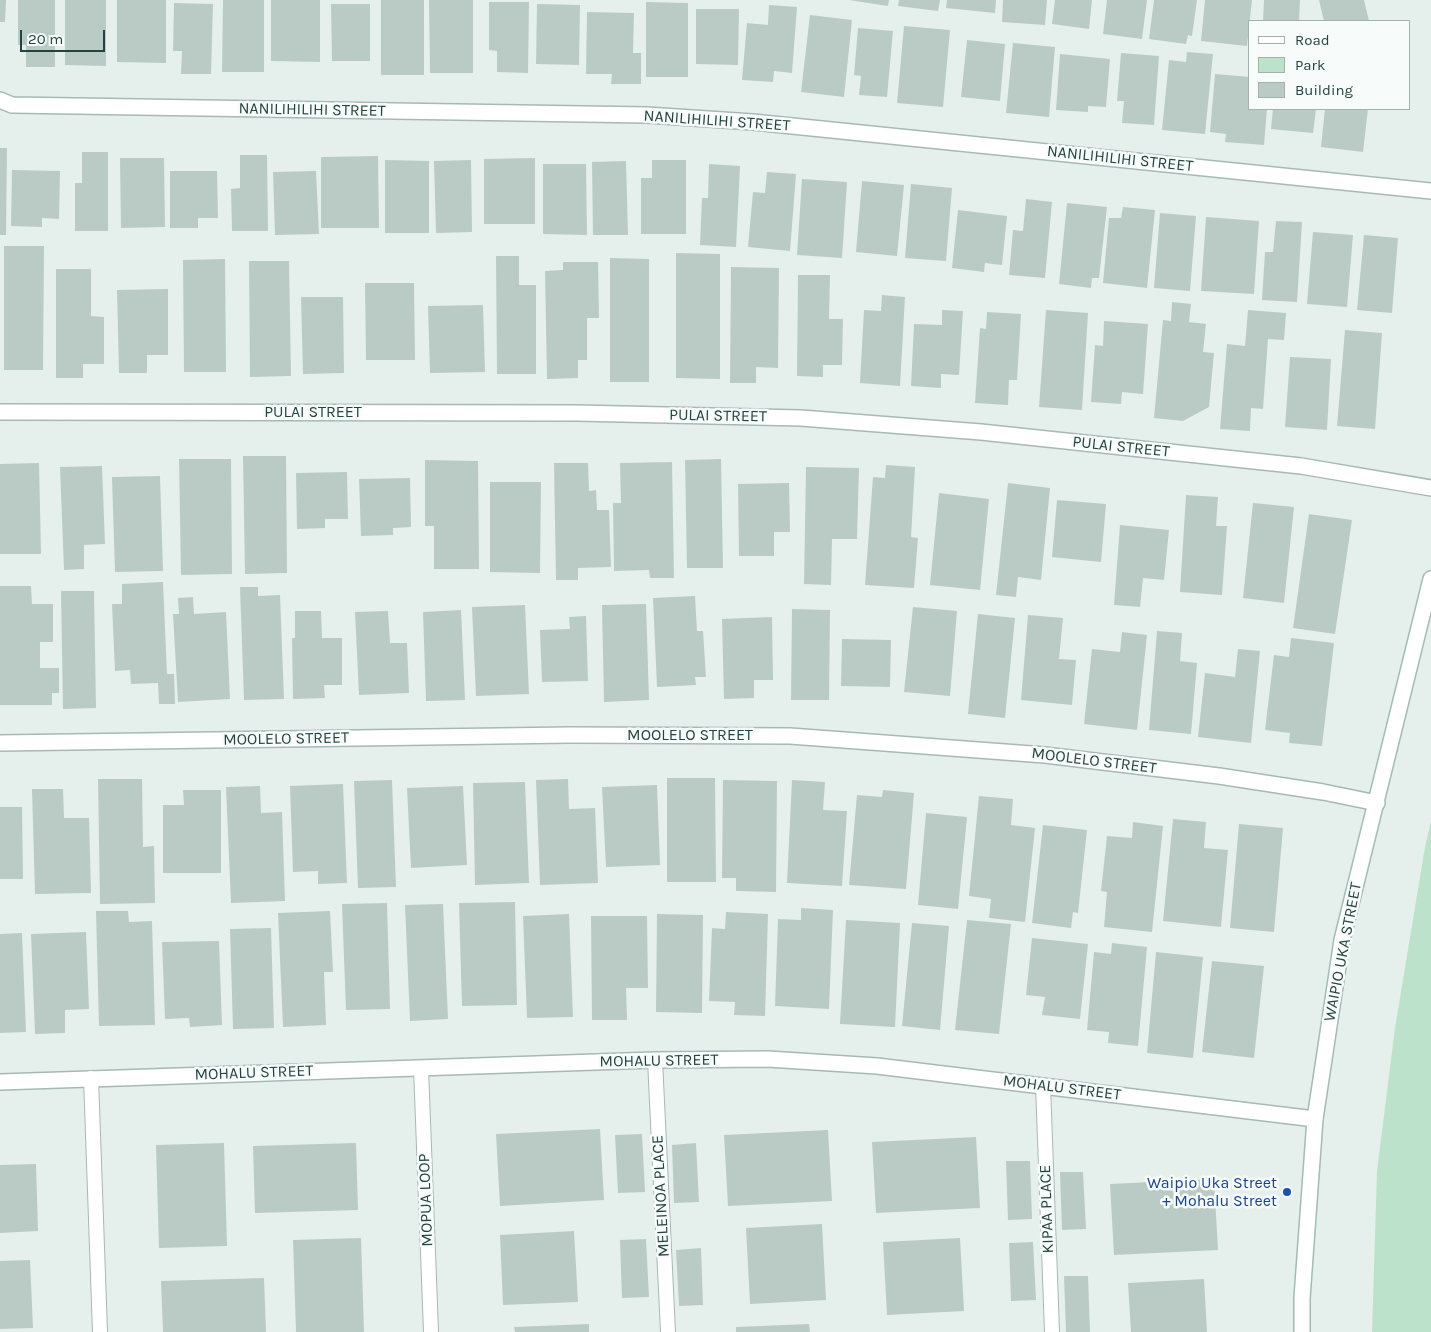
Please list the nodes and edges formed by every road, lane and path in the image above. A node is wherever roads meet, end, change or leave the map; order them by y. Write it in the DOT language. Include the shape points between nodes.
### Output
graph roads {
  1 [pos="0,100"];
  2 [pos="1431,191"];
  3 [pos="0,412"];
  4 [pos="1431,488"];
  5 [pos="1431,579"];
  6 [pos="0,743"];
  7 [pos="1377,803"];
  8 [pos="655,1060"];
  9 [pos="421,1068"];
  10 [pos="91,1078"];
  11 [pos="0,1082"];
  12 [pos="1043,1085"];
  13 [pos="1315,1119"];
  14 [pos="100,1332"];
  15 [pos="431,1332"];
  16 [pos="668,1332"];
  17 [pos="1052,1332"];
  18 [pos="1302,1332"];
  1 -- 2 [label="street, NANILIHILIHI STREET" via="12,105 647,115 753,122"];
  3 -- 4 [label="street, PULAI STREET" via="576,413 801,418 981,432 1301,466"];
  5 -- 7 [label="street, WAIPIO UKA STREET"];
  6 -- 7 [label="street, MOOLELO STREET" via="570,735 790,736 1046,755 1219,776"];
  7 -- 13 [label="street, WAIPIO UKA STREET" via="1342,940"];
  8 -- 9 [label="street, MOHALU STREET"];
  8 -- 12 [label="street, MOHALU STREET" via="768,1059 868,1065"];
  8 -- 16 [label="lane, MELEINOA PLACE"];
  9 -- 10 [label="street, MOHALU STREET"];
  9 -- 15 [label="lane, MOPUA LOOP"];
  10 -- 11 [label="street, MOHALU STREET"];
  10 -- 14 [label="lane"];
  12 -- 13 [label="street, MOHALU STREET"];
  12 -- 17 [label="lane, KIPAA PLACE"];
  13 -- 18 [label="street, WAIPIO UKA STREET"];
}
